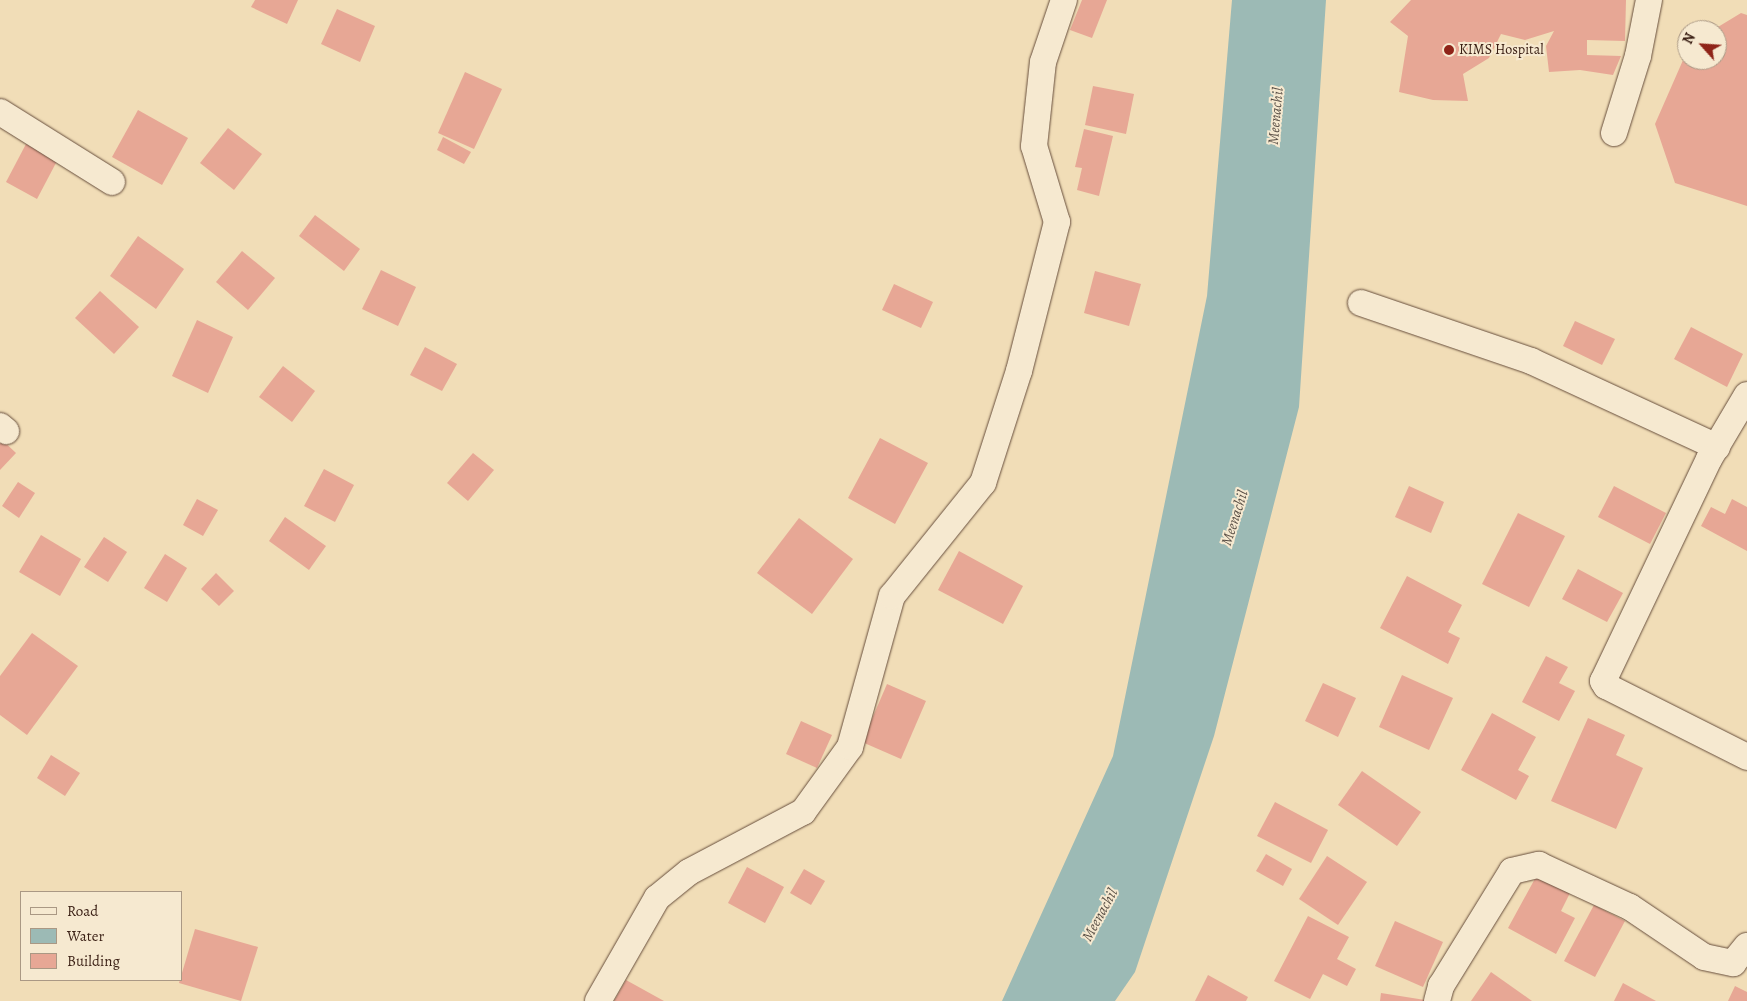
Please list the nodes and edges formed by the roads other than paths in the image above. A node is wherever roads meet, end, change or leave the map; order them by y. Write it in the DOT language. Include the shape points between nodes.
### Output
graph roads {
  1 [pos="1064,0"];
  2 [pos="1649,0"];
  3 [pos="0,112"];
  4 [pos="1614,133"];
  5 [pos="112,182"];
  6 [pos="1360,302"];
  7 [pos="1747,395"];
  8 [pos="1716,447"];
  9 [pos="1747,757"];
  10 [pos="1747,946"];
  11 [pos="598,1001"];
  12 [pos="1437,1001"];
  1 -- 11 [label="street" via="1043,62 1034,146 1057,222 1019,372 983,483 892,596 850,747 803,812 689,872 657,898"];
  2 -- 4 [label="street" via="1638,56"];
  3 -- 5 [label="street"];
  6 -- 8 [label="street" via="1530,361"];
  7 -- 8 [label="street"];
  8 -- 9 [label="street" via="1603,682"];
  10 -- 12 [label="street" via="1733,964 1704,957 1630,907 1539,865 1512,871 1441,986"];
}
